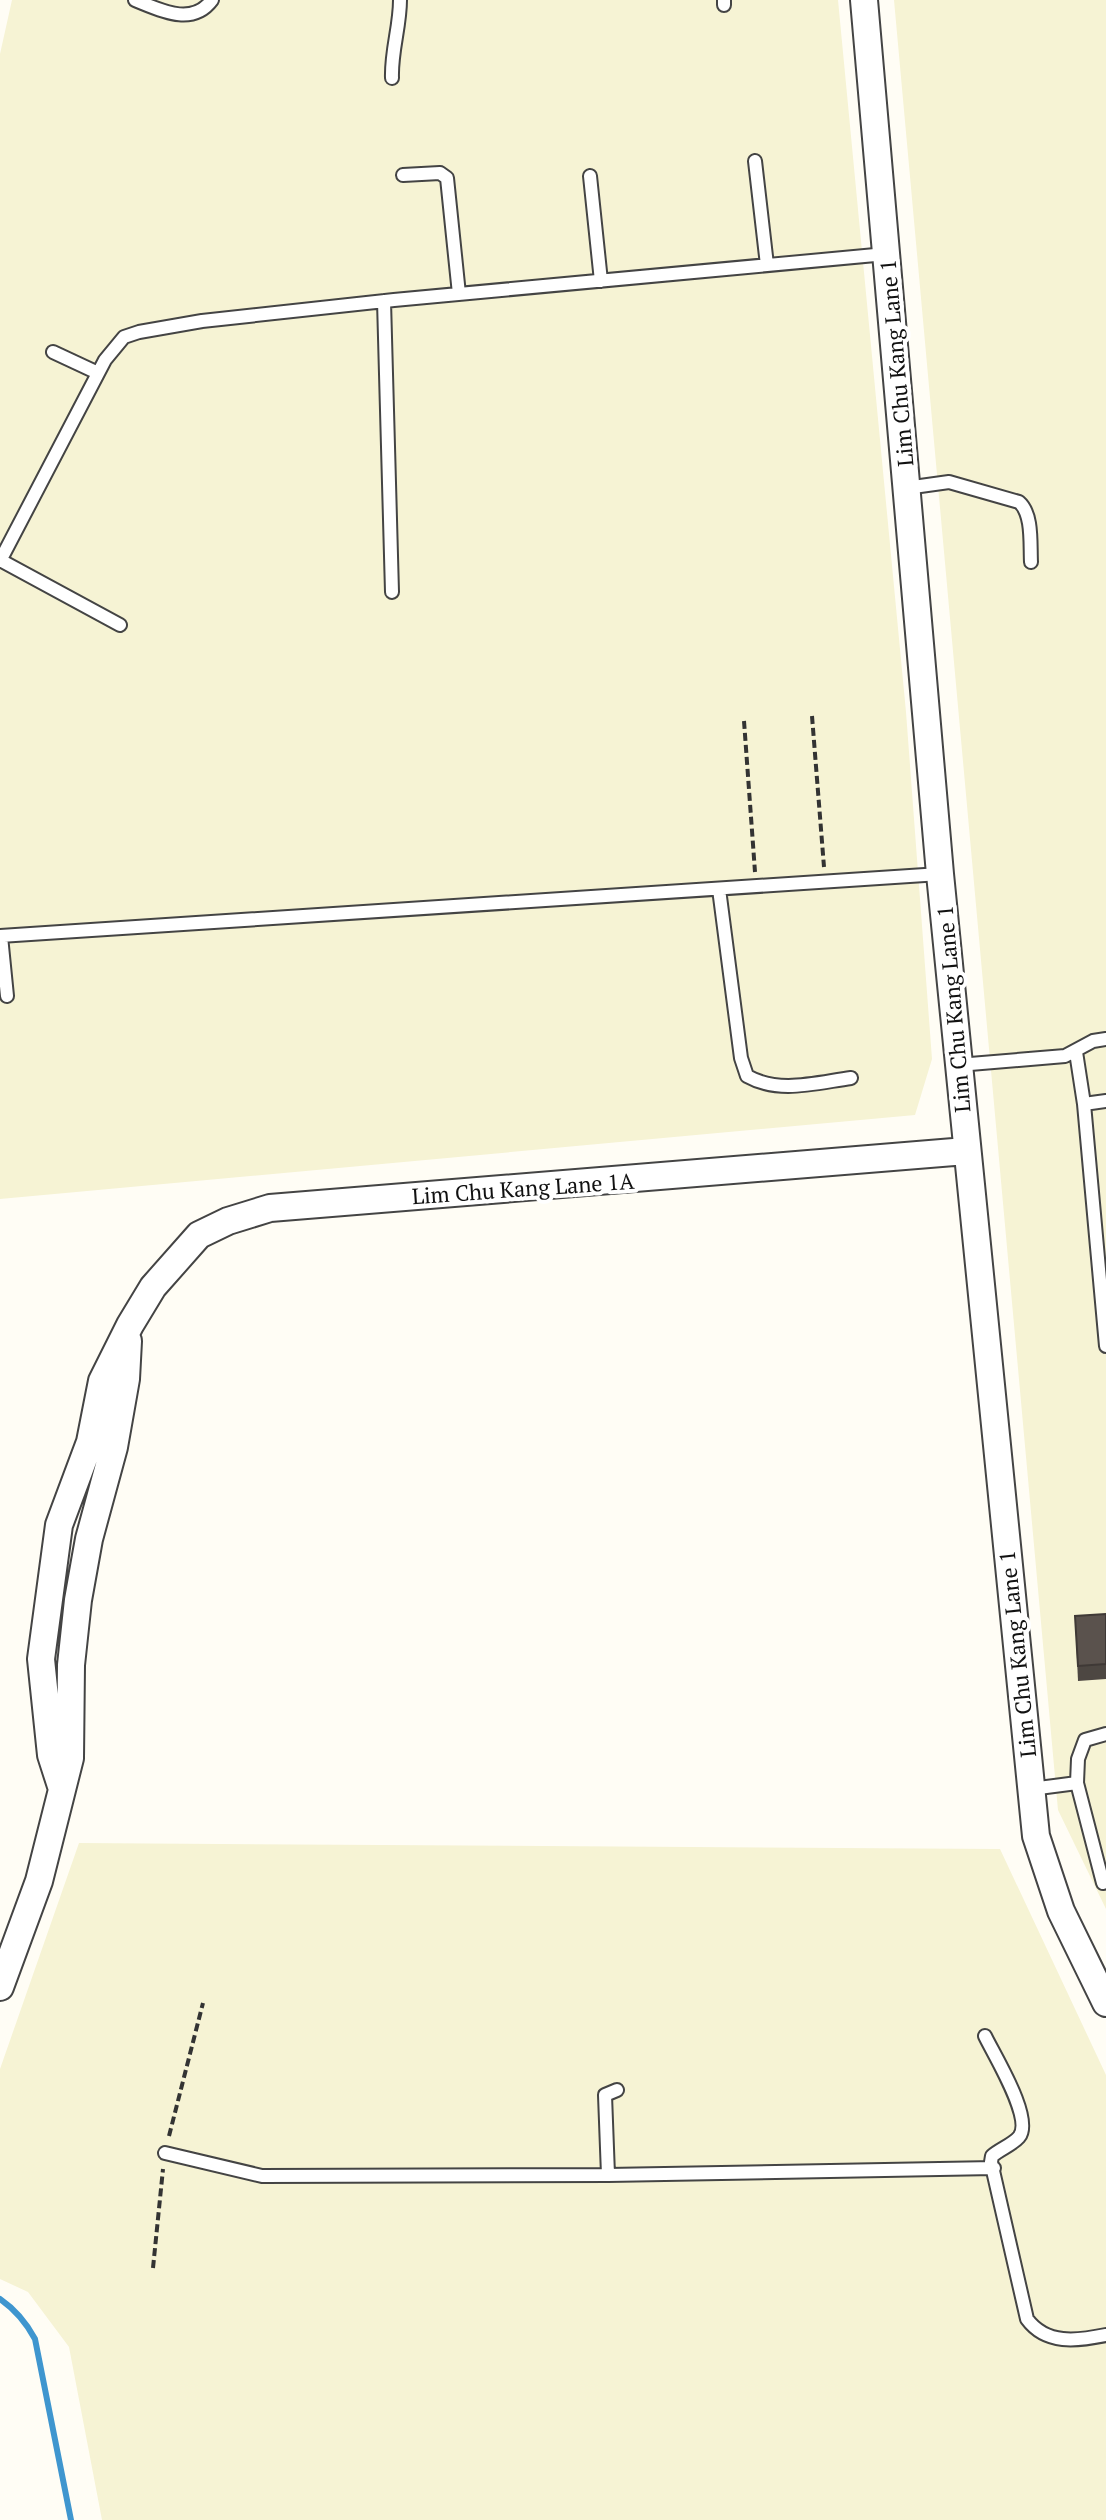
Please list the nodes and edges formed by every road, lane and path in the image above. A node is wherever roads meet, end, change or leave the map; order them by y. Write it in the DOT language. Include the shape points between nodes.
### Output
graph roads {
  1 [pos="135,0"];
  2 [pos="212,0"];
  3 [pos="400,0"];
  4 [pos="864,0"];
  5 [pos="392,78"];
  6 [pos="755,161"];
  7 [pos="403,175"];
  8 [pos="590,176"];
  9 [pos="886,254"];
  10 [pos="767,265"];
  11 [pos="601,281"];
  12 [pos="459,294"];
  13 [pos="384,301"];
  14 [pos="53,352"];
  15 [pos="98,373"];
  16 [pos="906,488"];
  17 [pos="0,561"];
  18 [pos="1031,562"];
  19 [pos="392,592"];
  20 [pos="120,625"];
  21 [pos="812,716"];
  22 [pos="744,721"];
  23 [pos="940,874"];
  24 [pos="825,882"];
  25 [pos="756,886"];
  26 [pos="719,889"];
  27 [pos="0,936"];
  28 [pos="7,996"];
  29 [pos="1106,1039"];
  30 [pos="1076,1052"];
  31 [pos="958,1065"];
  32 [pos="851,1078"];
  33 [pos="1106,1101"];
  34 [pos="1084,1104"];
  35 [pos="966,1151"];
  36 [pos="1106,1346"];
  37 [pos="1106,1734"];
  38 [pos="1077,1783"];
  39 [pos="1031,1789"];
  40 [pos="1103,1883"];
  41 [pos="0,1987"];
  42 [pos="203,2003"];
  43 [pos="1106,2003"];
  44 [pos="985,2036"];
  45 [pos="617,2090"];
  46 [pos="165,2153"];
  47 [pos="994,2168"];
  48 [pos="608,2175"];
  49 [pos="153,2268"];
  50 [pos="1106,2335"];
  1 -- 2 [label="lane" via="185,16 205,9"];
  3 -- 5 [label="lane"];
  4 -- 9 [label="street, Lim Chu Kang Lane 1"];
  6 -- 10 [label="lane"];
  7 -- 12 [label="lane" via="440,173 447,178"];
  8 -- 11 [label="lane"];
  9 -- 10 [label="lane"];
  9 -- 16 [label="street, Lim Chu Kang Lane 1"];
  10 -- 11 [label="lane"];
  11 -- 12 [label="lane"];
  12 -- 13 [label="lane"];
  13 -- 15 [label="lane" via="139,332 113,348"];
  13 -- 19 [label="lane"];
  14 -- 15 [label="lane"];
  15 -- 17 [label="lane"];
  16 -- 18 [label="lane" via="949,482 1019,502 1026,507"];
  16 -- 23 [label="street, Lim Chu Kang Lane 1"];
  17 -- 20 [label="lane"];
  21 -- 24 [label="path"];
  22 -- 25 [label="path"];
  23 -- 24 [label="lane"];
  23 -- 31 [label="street, Lim Chu Kang Lane 1"];
  24 -- 25 [label="lane"];
  25 -- 26 [label="lane"];
  26 -- 27 [label="lane"];
  26 -- 32 [label="lane" via="747,1076 784,1087"];
  27 -- 28 [label="lane"];
  29 -- 30 [label="lane"];
  30 -- 31 [label="lane"];
  30 -- 34 [label="lane"];
  31 -- 35 [label="street, Lim Chu Kang Lane 1"];
  33 -- 34 [label="lane"];
  34 -- 36 [label="lane"];
  35 -- 39 [label="street, Lim Chu Kang Lane 1"];
  35 -- 41 [label="street, Lim Chu Kang Lane 1A" via="270,1208 199,1235 153,1287 102,1381 90,1442 59,1525 41,1659 51,1755 61,1786 39,1881"];
  37 -- 38 [label="lane" via="1085,1740"];
  38 -- 39 [label="lane"];
  38 -- 40 [label="lane"];
  39 -- 43 [label="street, Lim Chu Kang Lane 1" via="1036,1836 1061,1911"];
  42 -- 46 [label="path"];
  44 -- 47 [label="lane" via="1019,2107 1023,2129 992,2156"];
  45 -- 48 [label="lane" via="605,2095"];
  46 -- 48 [label="lane" via="262,2176"];
  46 -- 49 [label="path"];
  47 -- 48 [label="lane"];
  47 -- 50 [label="lane" via="1027,2319 1035,2331 1050,2338"];
}
